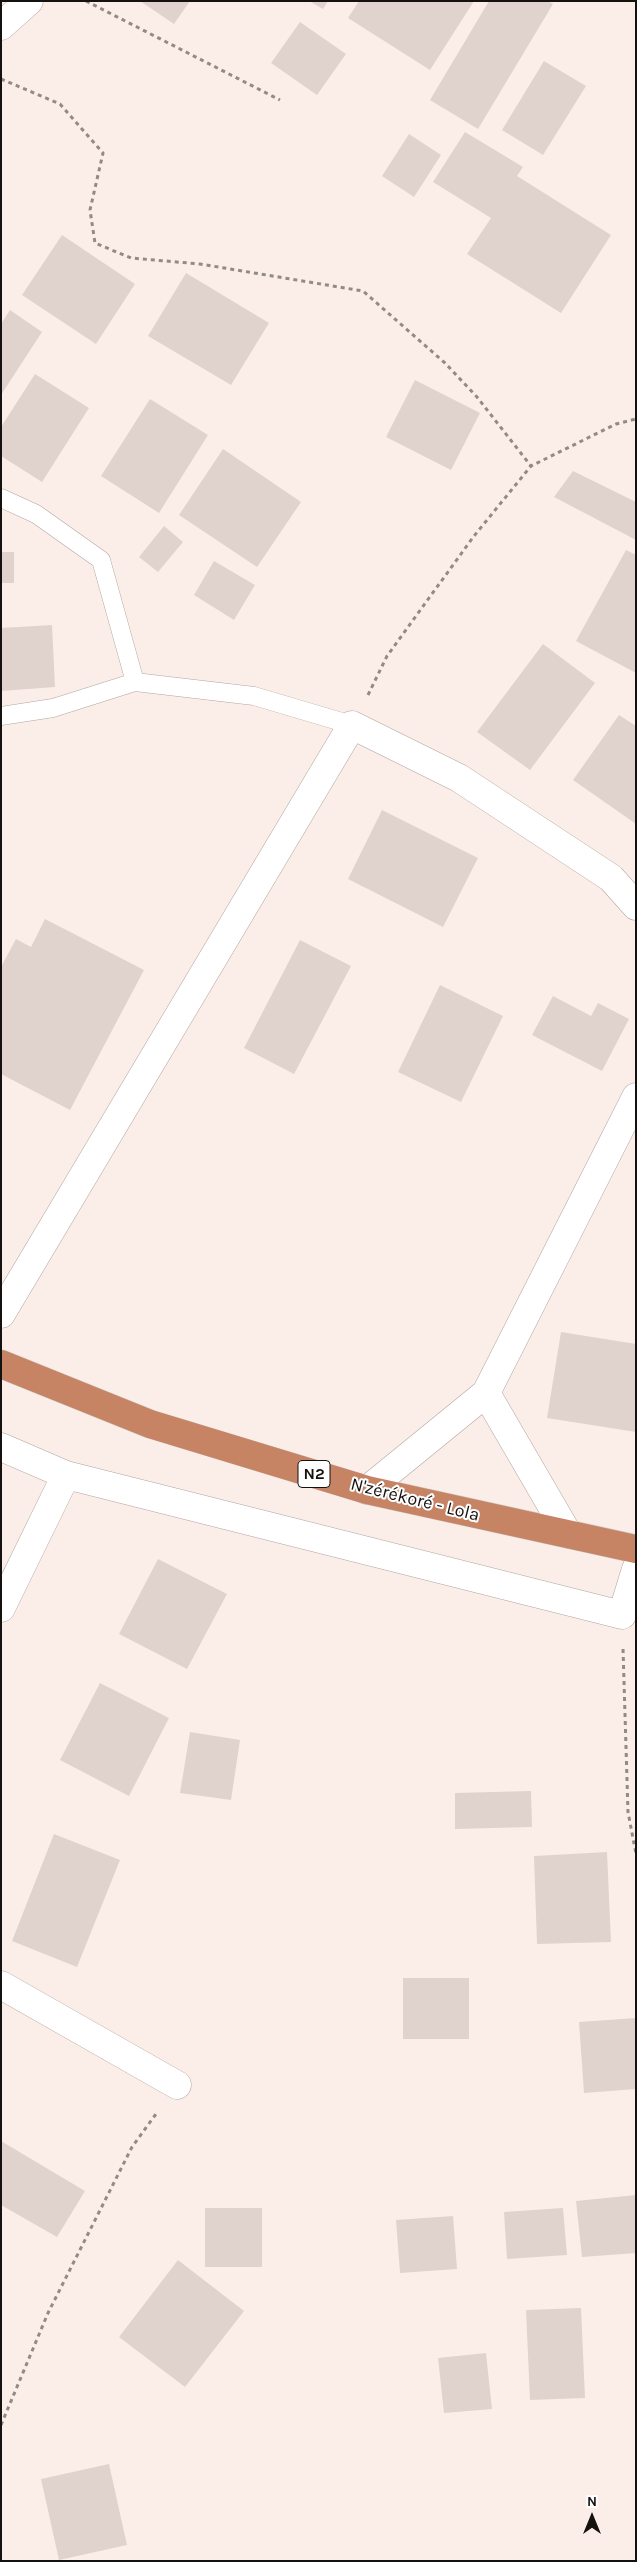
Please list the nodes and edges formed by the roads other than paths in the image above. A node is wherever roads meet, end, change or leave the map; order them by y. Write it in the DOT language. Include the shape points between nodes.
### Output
graph roads {
  1 [pos="29,1"];
  2 [pos="1,26"];
  3 [pos="1,498"];
  4 [pos="135,682"];
  5 [pos="1,716"];
  6 [pos="352,725"];
  7 [pos="636,906"];
  8 [pos="636,1098"];
  9 [pos="1,1314"];
  10 [pos="1,1364"];
  11 [pos="486,1393"];
  12 [pos="1,1447"];
  13 [pos="66,1475"];
  14 [pos="367,1490"];
  15 [pos="568,1534"];
  16 [pos="636,1549"];
  17 [pos="636,1568"];
  18 [pos="1,1608"];
  19 [pos="1,1985"];
  20 [pos="177,2086"];
  1 -- 2 [label="street"];
  3 -- 4 [label="lane" via="36,514 101,560"];
  4 -- 5 [label="lane" via="53,708"];
  4 -- 6 [label="lane" via="254,696"];
  6 -- 7 [label="street" via="459,778 612,878"];
  6 -- 9 [label="street"];
  8 -- 11 [label="street"];
  10 -- 14 [label="highway, N'zérékoré - Lola / N2" via="150,1424"];
  11 -- 14 [label="street"];
  11 -- 15 [label="street"];
  12 -- 13 [label="street"];
  13 -- 17 [label="street" via="622,1615"];
  13 -- 18 [label="street"];
  14 -- 15 [label="highway, N'zérékoré - Lola / N2"];
  15 -- 16 [label="highway, N'zérékoré - Lola / N2"];
  19 -- 20 [label="street"];
}
